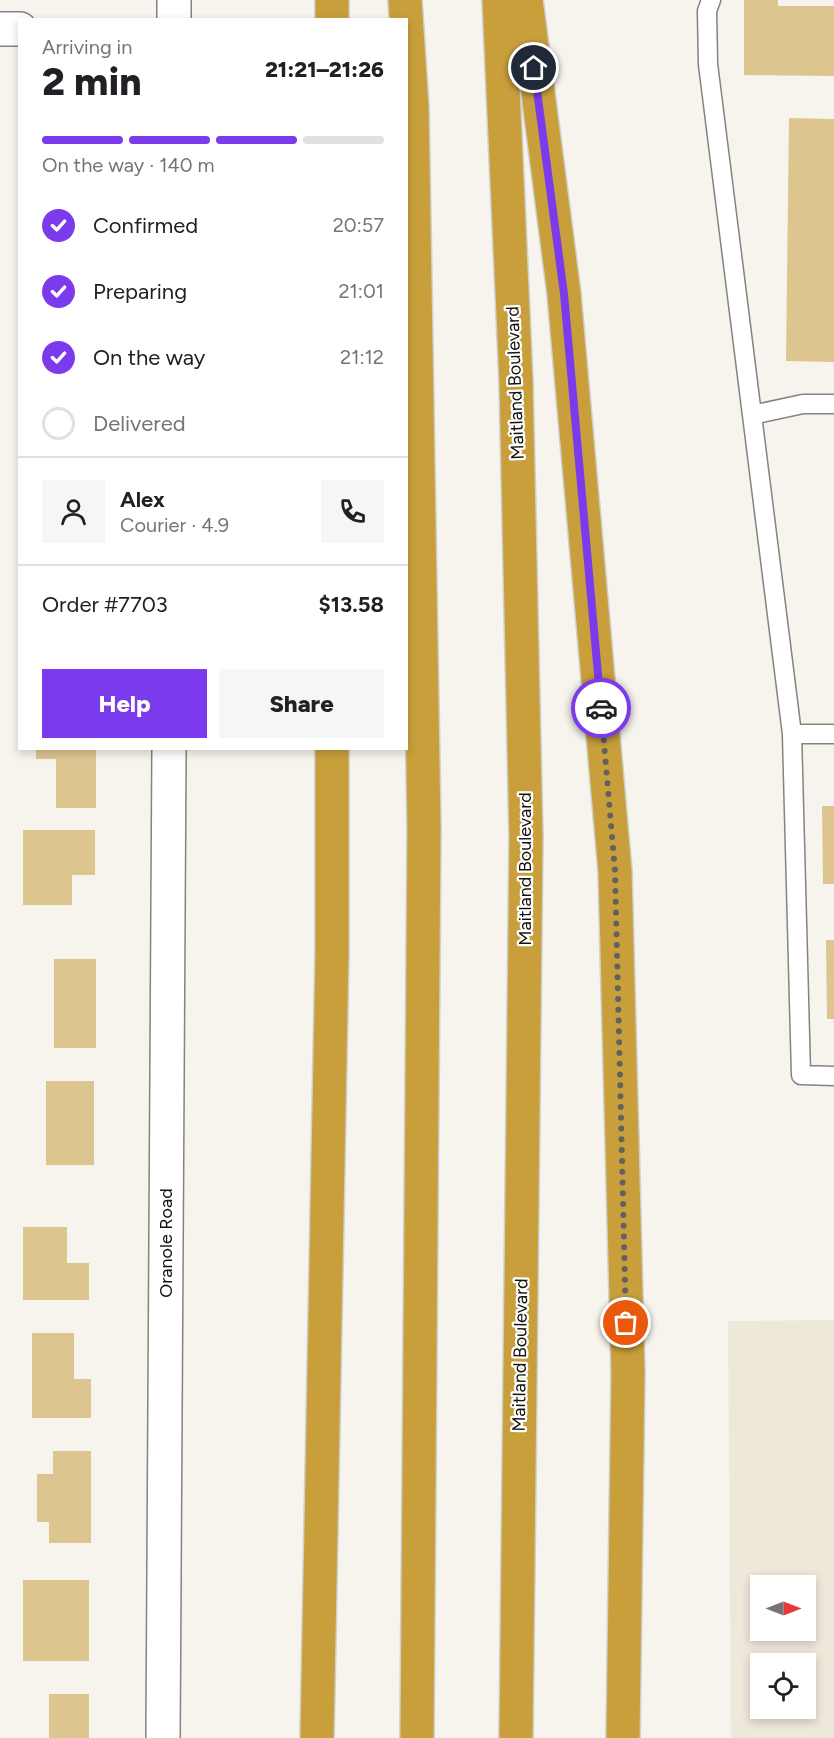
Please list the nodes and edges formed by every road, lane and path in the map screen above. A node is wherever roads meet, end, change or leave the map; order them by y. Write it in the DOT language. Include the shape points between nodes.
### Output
graph roads {
  1 [pos="174,0"];
  2 [pos="332,0"];
  3 [pos="405,0"];
  4 [pos="499,0"];
  5 [pos="526,0"];
  6 [pos="711,0"];
  7 [pos="174,18"];
  8 [pos="332,18"];
  9 [pos="406,18"];
  10 [pos="0,29"];
  11 [pos="18,29"];
  12 [pos="408,46"];
  13 [pos="834,404"];
  14 [pos="752,415"];
  15 [pos="792,734"];
  16 [pos="834,734"];
  17 [pos="169,750"];
  18 [pos="332,750"];
  19 [pos="834,1076"];
  20 [pos="163,1738"];
  21 [pos="317,1738"];
  22 [pos="417,1738"];
  23 [pos="516,1738"];
  24 [pos="623,1738"];
  1 -- 7 [label="street"];
  2 -- 8 [label="highway"];
  3 -- 9 [label="highway"];
  4 -- 23 [label="highway, Maitland Boulevard" via="516,381 526,837"];
  5 -- 24 [label="highway" via="564,294 615,871 628,1373"];
  6 -- 14 [label="lane" via="707,11 708,64"];
  10 -- 11 [label="street"];
  12 -- 22 [label="highway" via="424,827"];
  13 -- 14 [label="lane" via="803,404"];
  14 -- 15 [label="lane"];
  15 -- 16 [label="lane"];
  15 -- 19 [label="lane" via="801,1075"];
  17 -- 20 [label="street, Oranole Road"];
  18 -- 21 [label="highway" via="332,965"];
}
